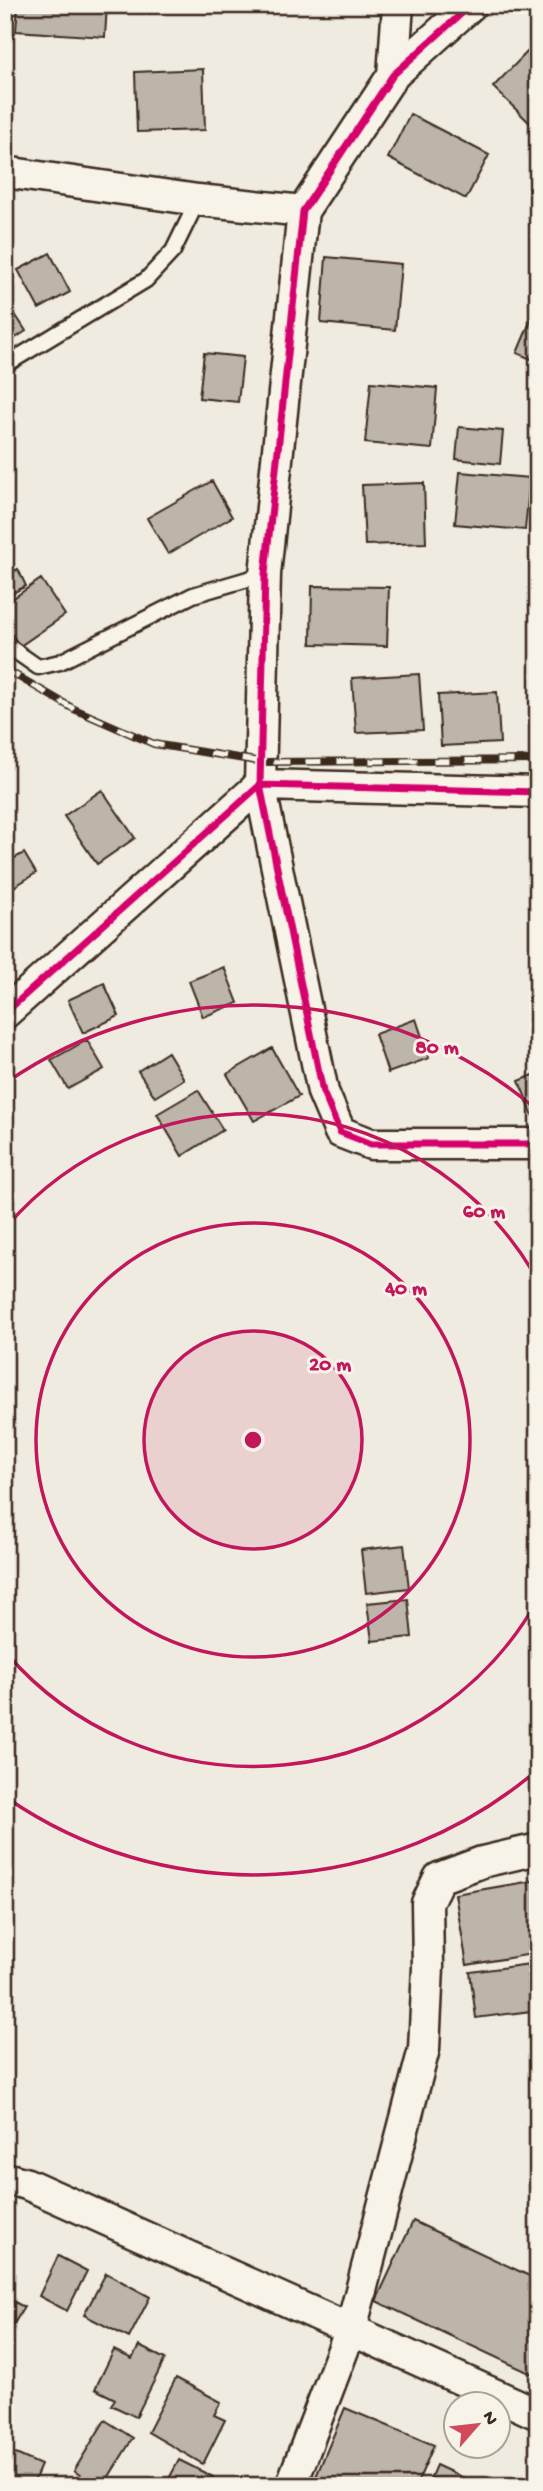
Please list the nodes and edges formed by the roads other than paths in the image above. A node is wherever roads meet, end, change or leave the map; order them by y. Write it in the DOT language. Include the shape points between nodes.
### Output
graph roads {
  1 [pos="398,5"];
  2 [pos="471,5"];
  3 [pos="393,75"];
  4 [pos="5,172"];
  5 [pos="198,200"];
  6 [pos="303,211"];
  7 [pos="5,365"];
  8 [pos="265,574"];
  9 [pos="5,644"];
  10 [pos="260,785"];
  11 [pos="538,792"];
  12 [pos="5,1013"];
  13 [pos="538,1144"];
  14 [pos="538,1849"];
  15 [pos="5,2178"];
  16 [pos="351,2329"];
  17 [pos="538,2414"];
  18 [pos="291,2486"];
  1 -- 3 [label="street"];
  2 -- 3 [label="street"];
  3 -- 6 [label="street"];
  4 -- 5 [label="street"];
  5 -- 6 [label="street"];
  5 -- 7 [label="lane" via="173,251 145,280"];
  6 -- 8 [label="street"];
  8 -- 9 [label="lane" via="192,596 60,662 38,667"];
  8 -- 10 [label="street"];
  10 -- 11 [label="street"];
  10 -- 12 [label="street"];
  10 -- 13 [label="street" via="323,1092 340,1132 371,1144"];
  14 -- 16 [label="street" via="439,1878 427,1903 424,2049"];
  15 -- 16 [label="street"];
  16 -- 17 [label="street"];
  16 -- 18 [label="street"];
}
